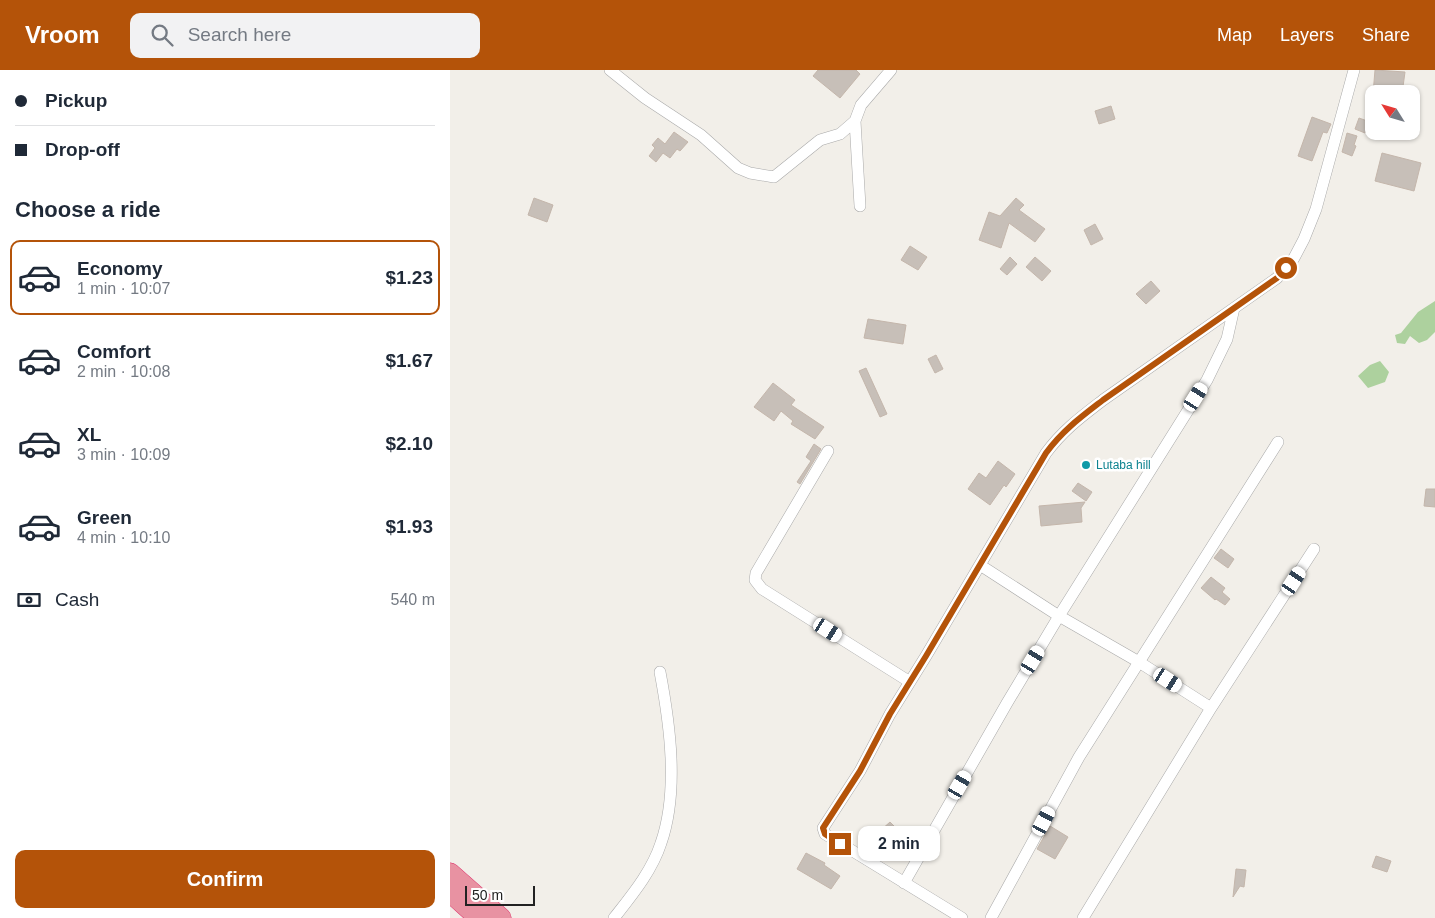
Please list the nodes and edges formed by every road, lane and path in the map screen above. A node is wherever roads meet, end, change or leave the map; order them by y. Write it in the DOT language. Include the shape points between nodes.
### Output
graph roads {
  1 [pos="610,70"];
  2 [pos="891,70"];
  3 [pos="1354,70"];
  4 [pos="855,121"];
  5 [pos="860,206"];
  6 [pos="1234,308"];
  7 [pos="1278,442"];
  8 [pos="828,450"];
  9 [pos="1314,549"];
  10 [pos="980,565"];
  11 [pos="1059,616"];
  12 [pos="1139,662"];
  13 [pos="660,672"];
  14 [pos="910,682"];
  15 [pos="1211,708"];
  16 [pos="450,873"];
  17 [pos="904,883"];
  18 [pos="450,892"];
  19 [pos="479,918"];
  20 [pos="501,918"];
  21 [pos="614,918"];
  22 [pos="962,918"];
  23 [pos="991,918"];
  24 [pos="1083,918"];
  1 -- 4 [label="street" via="701,135 738,168 764,177 774,177 820,140 840,134"];
  2 -- 4 [label="street" via="861,105"];
  3 -- 6 [label="street" via="1318,200 1294,258 1277,278"];
  4 -- 5 [label="street"];
  6 -- 10 [label="street" via="1103,400 1059,436"];
  6 -- 11 [label="street" via="1227,339 1207,380"];
  7 -- 12 [label="street"];
  8 -- 14 [label="street" via="756,573 755,580 762,589"];
  9 -- 15 [label="street"];
  10 -- 11 [label="street"];
  10 -- 14 [label="street"];
  11 -- 12 [label="street"];
  11 -- 17 [label="street"];
  12 -- 15 [label="street"];
  12 -- 23 [label="street" via="1079,757"];
  13 -- 21 [label="street" via="671,775 667,820 661,844 647,873"];
  14 -- 17 [label="street" via="860,771 823,828 825,834"];
  15 -- 24 [label="street"];
  16 -- 20 [label="highway"];
  17 -- 22 [label="street"];
  18 -- 19 [label="highway"];
}
